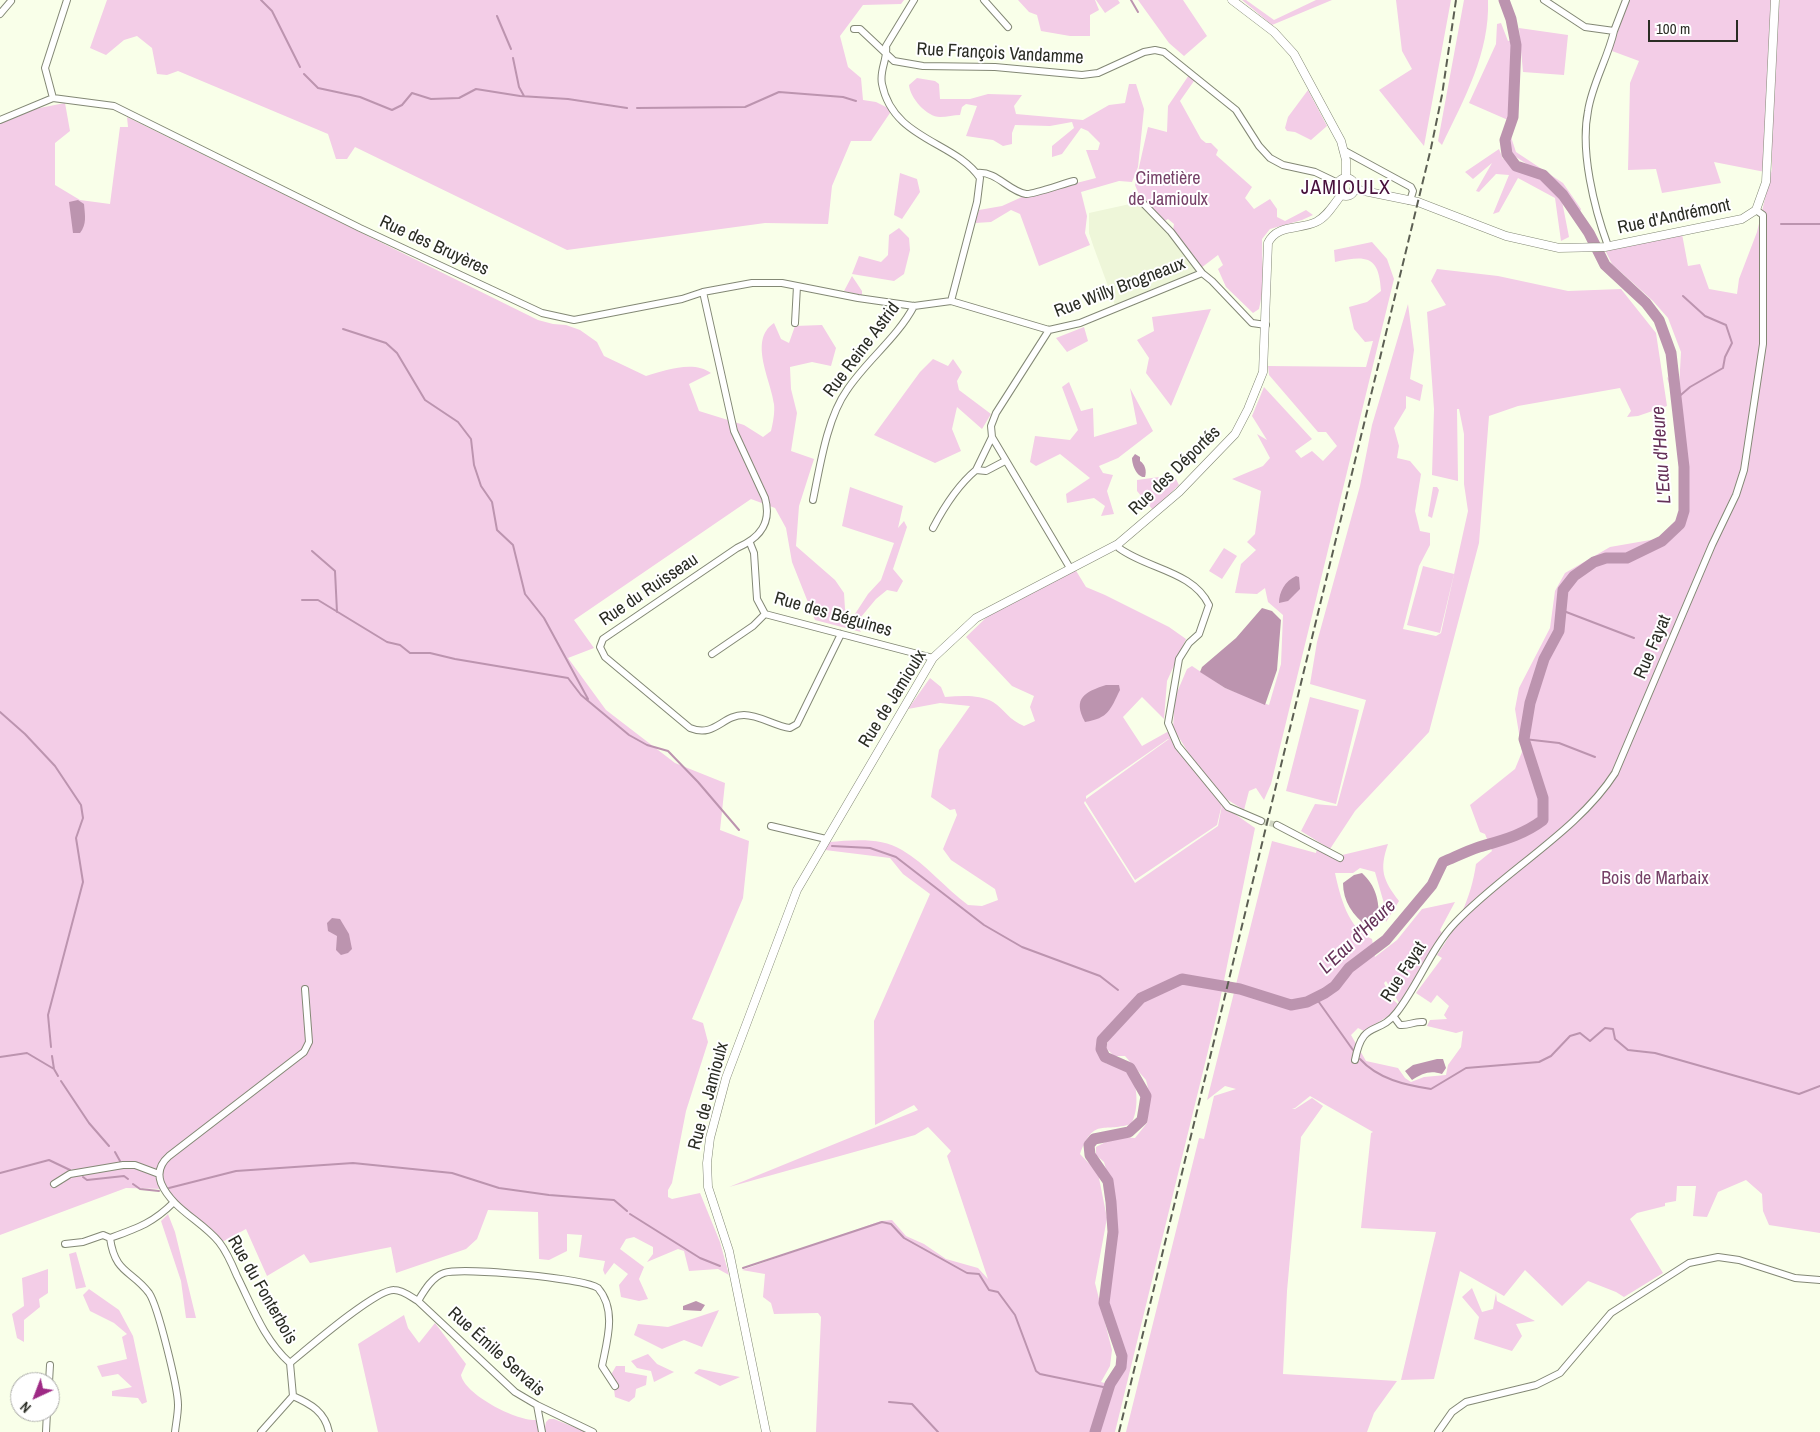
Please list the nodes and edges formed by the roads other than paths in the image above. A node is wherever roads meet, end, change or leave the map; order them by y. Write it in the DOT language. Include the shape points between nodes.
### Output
graph roads {
  1 [pos="67,0"];
  2 [pos="914,0"];
  3 [pos="984,0"];
  4 [pos="1232,0"];
  5 [pos="1544,0"];
  6 [pos="1626,0"];
  7 [pos="1776,0"];
  8 [pos="11,1"];
  9 [pos="0,14"];
  10 [pos="1008,26"];
  11 [pos="854,29"];
  12 [pos="1614,31"];
  13 [pos="887,54"];
  14 [pos="53,98"];
  15 [pos="0,120"];
  16 [pos="1343,150"];
  17 [pos="977,173"];
  18 [pos="1346,178"];
  19 [pos="1074,181"];
  20 [pos="1338,183"];
  21 [pos="1354,190"];
  22 [pos="1342,194"];
  23 [pos="1139,199"];
  24 [pos="1410,201"];
  25 [pos="1756,210"];
  26 [pos="1606,246"];
  27 [pos="1202,273"];
  28 [pos="797,286"];
  29 [pos="703,292"];
  30 [pos="951,301"];
  31 [pos="914,306"];
  32 [pos="795,323"];
  33 [pos="1266,325"];
  34 [pos="1049,330"];
  35 [pos="992,437"];
  36 [pos="1006,461"];
  37 [pos="976,470"];
  38 [pos="813,500"];
  39 [pos="932,528"];
  40 [pos="750,543"];
  41 [pos="1118,544"];
  42 [pos="1070,568"];
  43 [pos="1012,599"];
  44 [pos="765,614"];
  45 [pos="841,634"];
  46 [pos="712,654"];
  47 [pos="933,658"];
  48 [pos="1261,821"];
  49 [pos="1277,825"];
  50 [pos="771,826"];
  51 [pos="826,839"];
  52 [pos="1340,858"];
  53 [pos="305,989"];
  54 [pos="1394,1017"];
  55 [pos="1423,1022"];
  56 [pos="1355,1060"];
  57 [pos="159,1174"];
  58 [pos="54,1184"];
  59 [pos="174,1202"];
  60 [pos="110,1238"];
  61 [pos="65,1244"];
  62 [pos="1820,1280"];
  63 [pos="418,1301"];
  64 [pos="290,1363"];
  65 [pos="50,1365"];
  66 [pos="50,1372"];
  67 [pos="615,1386"];
  68 [pos="293,1396"];
  69 [pos="537,1405"];
  70 [pos="175,1432"];
  71 [pos="261,1432"];
  72 [pos="329,1432"];
  73 [pos="542,1432"];
  74 [pos="593,1432"];
  75 [pos="766,1432"];
  76 [pos="1438,1432"];
  1 -- 14 [label="street" via="45,68"];
  2 -- 13 [label="street, Rue François Vandamme" via="886,46"];
  3 -- 10 [label="street, Rue François Vandamme"];
  4 -- 16 [label="street" via="1274,32 1294,54"];
  5 -- 12 [label="street" via="1585,26"];
  6 -- 12 [label="street"];
  7 -- 25 [label="street, Rue d'Andrémont" via="1766,182"];
  8 -- 9 [label="street"];
  11 -- 13 [label="street, Rue François Vandamme" via="860,29"];
  12 -- 26 [label="street" via="1609,54 1590,100 1586,134 1598,217"];
  13 -- 17 [label="street" via="882,86 901,119"];
  13 -- 20 [label="street, Rue François Vandamme" via="894,62 922,66 995,67 1082,75 1098,73 1155,50 1172,58 1236,110 1270,158 1283,165 1328,176"];
  14 -- 15 [label="street"];
  14 -- 29 [label="street, Rue des Bruyères" via="114,106 360,228 542,313 574,320"];
  16 -- 18 [label="street"];
  16 -- 24 [label="street" via="1411,187"];
  17 -- 19 [label="street" via="990,174 1015,192 1029,195"];
  17 -- 30 [label="street" via="980,178 978,202"];
  18 -- 20 [label="street"];
  18 -- 21 [label="street" via="1354,182"];
  20 -- 22 [label="street"];
  21 -- 22 [label="street" via="1347,195"];
  21 -- 24 [label="street, Rue d'Andrémont"];
  22 -- 33 [label="street, Rue des Déportés" via="1324,217 1314,223 1275,232 1270,237 1265,281"];
  23 -- 27 [label="street, Rue Willy Brogneaux" via="1171,232"];
  24 -- 26 [label="street, Rue d'Andrémont" via="1513,238 1559,248"];
  25 -- 26 [label="street, Rue d'Andrémont" via="1742,218"];
  25 -- 54 [label="street, Rue Fayat" via="1763,215 1763,344 1744,470 1615,773 1584,811 1485,893 1453,924"];
  27 -- 33 [label="street, Rue Willy Brogneaux" via="1252,323"];
  27 -- 34 [label="street, Rue Willy Brogneaux" via="1080,323"];
  28 -- 29 [label="street, Rue des Bruyères" via="752,283"];
  28 -- 31 [label="street, Rue des Bruyères"];
  28 -- 32 [label="street"];
  29 -- 40 [label="street" via="734,431 768,509 766,525"];
  30 -- 31 [label="street, Rue des Bruyères"];
  30 -- 34 [label="street, Rue des Bruyères"];
  31 -- 38 [label="street, Rue Reine Astrid" via="905,323 867,363 836,407"];
  33 -- 41 [label="street, Rue des Déportés" via="1263,372 1235,434 1179,492"];
  34 -- 35 [label="street" via="996,413 991,426"];
  35 -- 36 [label="street"];
  35 -- 37 [label="street"];
  36 -- 37 [label="street" via="986,471"];
  36 -- 42 [label="street"];
  37 -- 39 [label="street" via="945,505"];
  40 -- 44 [label="street, Rue des Béguines" via="754,553 758,599"];
  40 -- 45 [label="street, Rue du Ruisseau" via="737,548 603,638 600,647 605,656 698,732 707,732 744,715 790,728 797,724"];
  41 -- 42 [label="street, Rue des Déportés"];
  41 -- 48 [label="street" via="1134,559 1158,566 1193,584 1209,604 1199,634 1179,659 1168,724 1178,746 1228,807"];
  42 -- 43 [label="street, Rue des Déportés"];
  43 -- 47 [label="street, Rue de Jamioulx" via="976,618"];
  44 -- 45 [label="street, Rue des Béguines"];
  44 -- 46 [label="street"];
  45 -- 47 [label="street, Rue des Béguines"];
  47 -- 51 [label="street, Rue de Jamioulx"];
  49 -- 52 [label="street"];
  50 -- 51 [label="street"];
  51 -- 75 [label="street, Rue de Jamioulx" via="796,890 749,1013 726,1078 710,1138 707,1163 708,1187 730,1251"];
  53 -- 57 [label="street" via="309,1035 306,1050 169,1156 160,1167"];
  54 -- 55 [label="street, Rue Fayat" via="1400,1025"];
  54 -- 56 [label="street, Rue Fayat" via="1363,1034"];
  57 -- 58 [label="street" via="135,1165 123,1165 70,1174"];
  57 -- 59 [label="street, Rue du Fonterbois" via="164,1189"];
  59 -- 60 [label="street" via="154,1220"];
  59 -- 64 [label="street, Rue du Fonterbois" via="222,1247 270,1341"];
  60 -- 61 [label="street" via="103,1235"];
  60 -- 70 [label="street" via="121,1267 145,1288 153,1301 174,1378 178,1404"];
  62 -- 76 [label="street" via="1796,1278 1739,1260 1718,1257 1689,1264 1611,1314 1560,1373 1536,1385 1466,1402 1452,1412"];
  63 -- 64 [label="street, Rue du Fonterbois" via="399,1291 388,1291 342,1321"];
  63 -- 67 [label="street" via="437,1277 454,1271 498,1272 595,1286 605,1300 609,1317 602,1366"];
  63 -- 69 [label="street, Rue Émile Servais" via="508,1386"];
  64 -- 68 [label="street"];
  65 -- 66 [label="street"];
  68 -- 71 [label="street"];
  68 -- 72 [label="street" via="321,1412 327,1420"];
  69 -- 73 [label="street, Rue Émile Servais"];
  69 -- 74 [label="street"];
}
